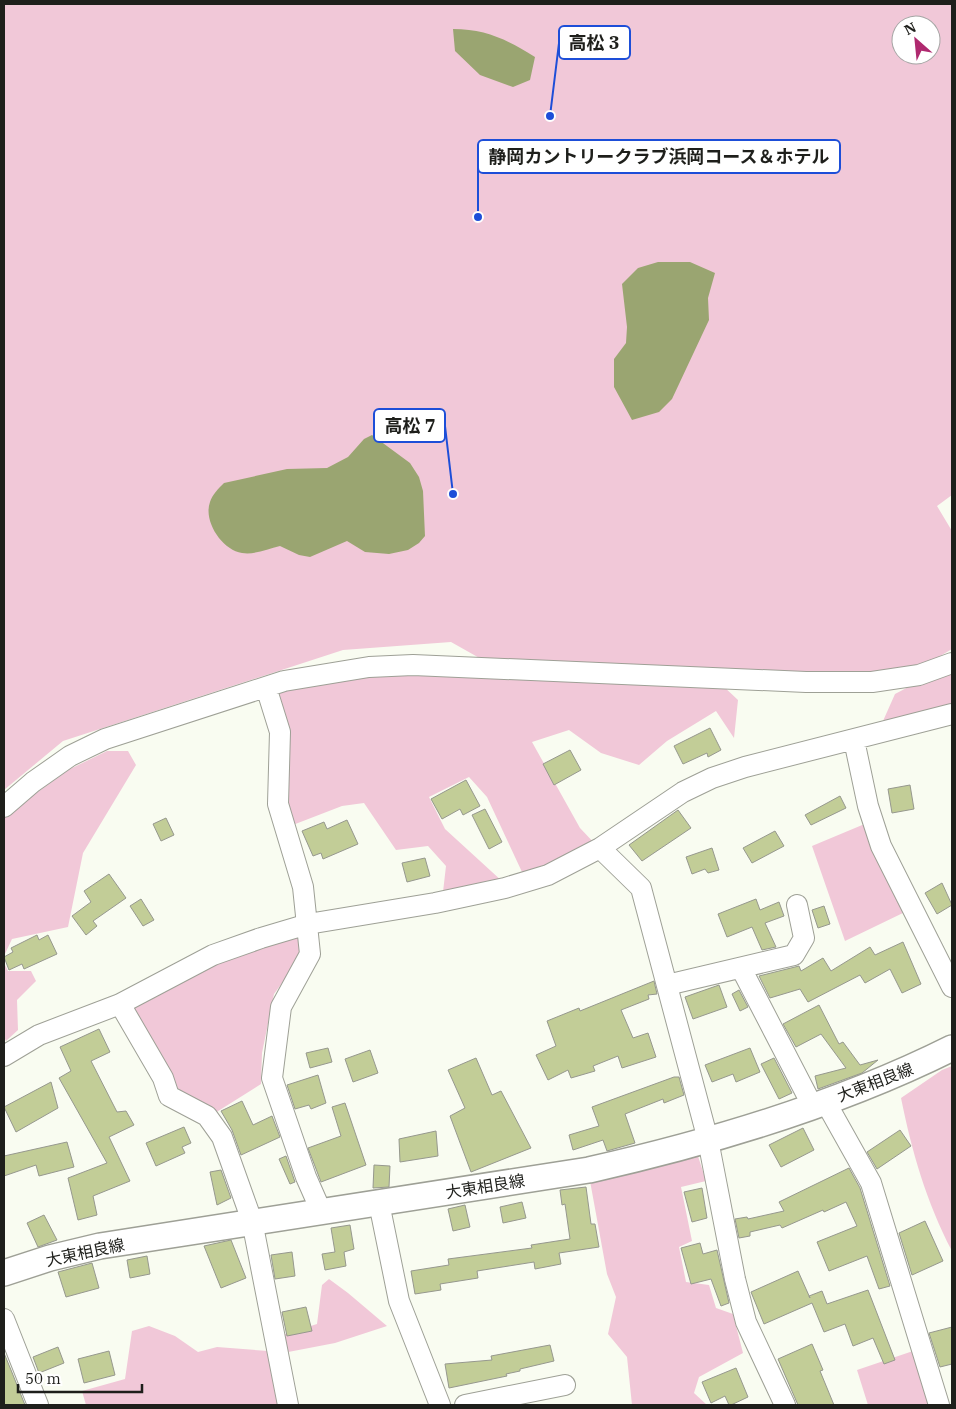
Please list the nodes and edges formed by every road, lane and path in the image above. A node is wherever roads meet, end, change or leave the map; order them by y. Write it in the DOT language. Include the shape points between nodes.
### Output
graph roads {
  1 [pos="952,663"];
  2 [pos="266,687"];
  3 [pos="952,714"];
  4 [pos="854,740"];
  5 [pos="4,807"];
  6 [pos="600,848"];
  7 [pos="797,905"];
  8 [pos="308,924"];
  9 [pos="742,968"];
  10 [pos="667,985"];
  11 [pos="952,987"];
  12 [pos="120,1004"];
  13 [pos="952,1048"];
  14 [pos="4,1056"];
  15 [pos="818,1103"];
  16 [pos="708,1140"];
  17 [pos="379,1202"];
  18 [pos="321,1211"];
  19 [pos="252,1221"];
  20 [pos="4,1273"];
  21 [pos="4,1319"];
  22 [pos="565,1385"];
  23 [pos="38,1405"];
  24 [pos="288,1405"];
  25 [pos="440,1405"];
  26 [pos="466,1405"];
  27 [pos="785,1405"];
  28 [pos="938,1405"];
  1 -- 2 [label="street" via="919,674 872,682 413,665 359,668"];
  2 -- 5 [label="street" via="105,739 70,756"];
  2 -- 8 [label="street" via="280,732 278,804 303,887"];
  3 -- 4 [label="street"];
  4 -- 6 [label="street" via="712,778 683,792"];
  4 -- 11 [label="street" via="868,806 881,846"];
  6 -- 8 [label="street" via="548,875 505,888"];
  6 -- 10 [label="street" via="641,888"];
  7 -- 9 [label="street" via="804,938 794,956"];
  8 -- 12 [label="street" via="213,955"];
  8 -- 18 [label="street" via="310,954 281,1008 272,1078"];
  9 -- 10 [label="street"];
  9 -- 15 [label="street"];
  10 -- 16 [label="street"];
  12 -- 14 [label="street" via="40,1036"];
  12 -- 19 [label="street" via="164,1078 170,1096 207,1116 222,1137"];
  13 -- 15 [label="main road, 大東相良線" via="906,1070"];
  15 -- 16 [label="main road, 大東相良線"];
  15 -- 28 [label="street" via="871,1184"];
  16 -- 17 [label="main road, 大東相良線" via="589,1170"];
  16 -- 27 [label="street" via="746,1322"];
  17 -- 18 [label="main road, 大東相良線"];
  17 -- 25 [label="street" via="400,1301"];
  18 -- 19 [label="main road, 大東相良線"];
  19 -- 20 [label="main road, 大東相良線" via="100,1246"];
  19 -- 24 [label="street"];
  21 -- 23 [label="street"];
  22 -- 26 [label="street"];
}
